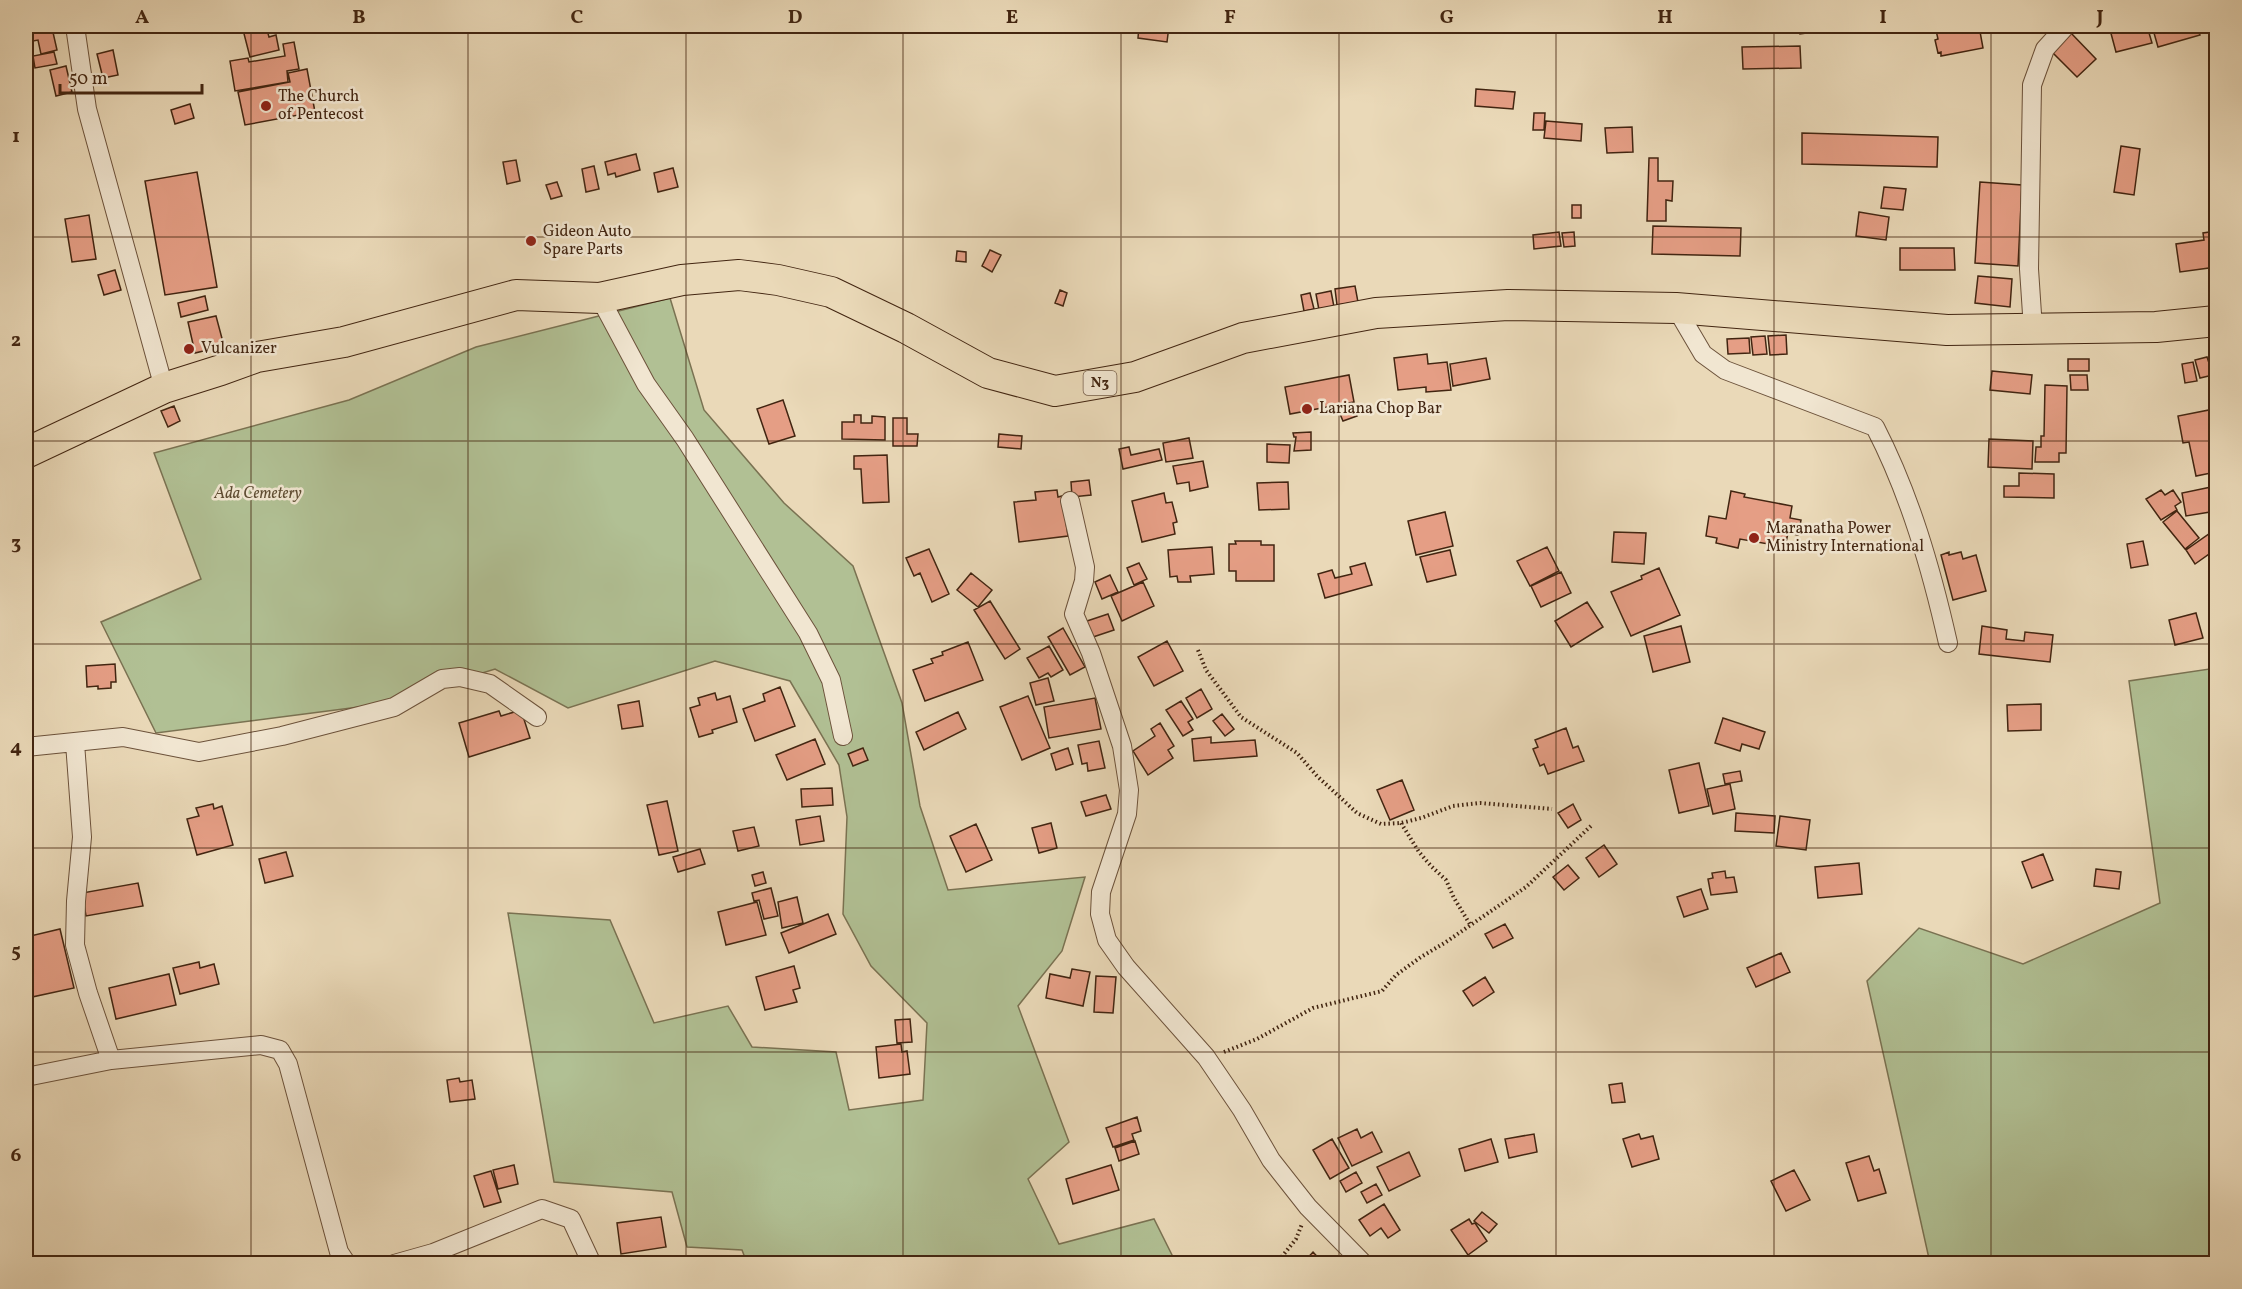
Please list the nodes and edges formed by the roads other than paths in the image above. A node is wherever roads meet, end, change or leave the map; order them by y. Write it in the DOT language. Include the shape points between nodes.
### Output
graph roads {
  1 [pos="75,26"];
  2 [pos="2066,26"];
  3 [pos="600,298"];
  4 [pos="1676,308"];
  5 [pos="2215,328"];
  6 [pos="2033,329"];
  7 [pos="164,388"];
  8 [pos="26,453"];
  9 [pos="1070,501"];
  10 [pos="1948,643"];
  11 [pos="537,717"];
  12 [pos="843,736"];
  13 [pos="75,743"];
  14 [pos="26,747"];
  15 [pos="111,1060"];
  16 [pos="26,1077"];
  17 [pos="347,1263"];
  18 [pos="394,1263"];
  19 [pos="592,1263"];
  20 [pos="1364,1263"];
  1 -- 7 [label="street" via="87,109"];
  2 -- 6 [label="street" via="2045,49 2032,86"];
  3 -- 4 [label="main road, N3" via="682,280 739,275 778,280 831,292 988,373 1055,391 1135,377 1243,338 1376,313 1508,305"];
  3 -- 7 [label="main road, N3" via="516,295 344,342 257,357"];
  3 -- 12 [label="street" via="646,384 808,633 831,680"];
  4 -- 6 [label="main road, N3" via="1947,330"];
  4 -- 10 [label="street" via="1703,354 1725,370 1875,427 1923,543"];
  5 -- 6 [label="main road, N3"];
  7 -- 8 [label="main road, N3"];
  9 -- 20 [label="street" via="1085,567 1074,614 1122,746 1129,790 1127,814 1101,892 1100,914 1107,940 1206,1057 1271,1160 1308,1207"];
  11 -- 13 [label="street" via="490,684 460,677 442,679 394,707 282,736 199,752 123,737"];
  13 -- 14 [label="street"];
  13 -- 15 [label="street" via="82,837 75,945"];
  15 -- 16 [label="street"];
  15 -- 17 [label="street" via="261,1045 280,1050 288,1064 339,1252"];
  18 -- 19 [label="street" via="434,1253 542,1209 571,1220"];
}
